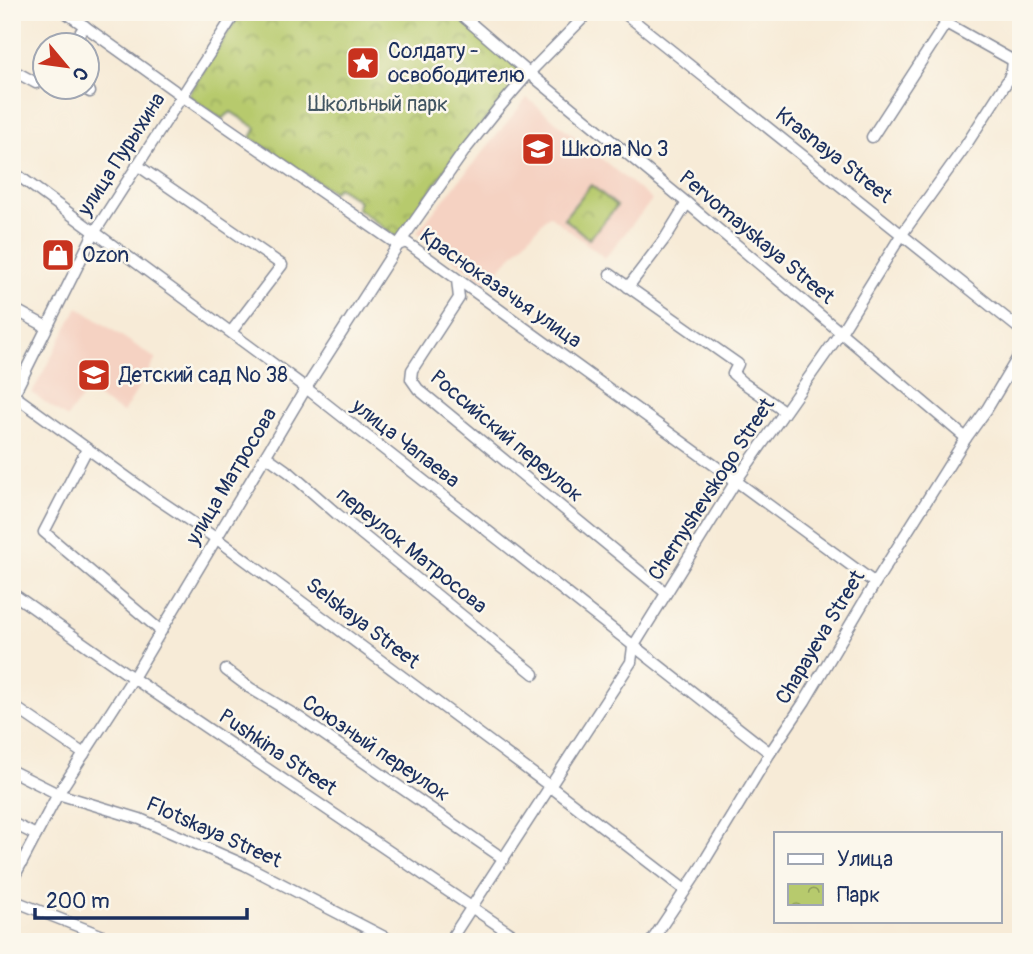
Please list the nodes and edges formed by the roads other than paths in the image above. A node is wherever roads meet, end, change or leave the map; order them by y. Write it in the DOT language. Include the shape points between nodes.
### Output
graph roads {
  1 [pos="65,12"];
  2 [pos="236,12"];
  3 [pos="458,12"];
  4 [pos="589,12"];
  5 [pos="623,12"];
  6 [pos="935,12"];
  7 [pos="946,23"];
  8 [pos="85,26"];
  9 [pos="81,32"];
  10 [pos="1017,63"];
  11 [pos="12,70"];
  12 [pos="529,74"];
  13 [pos="32,81"];
  14 [pos="182,96"];
  15 [pos="872,137"];
  16 [pos="137,166"];
  17 [pos="12,171"];
  18 [pos="687,203"];
  19 [pos="94,233"];
  20 [pos="902,233"];
  21 [pos="398,245"];
  22 [pos="610,274"];
  23 [pos="457,280"];
  24 [pos="628,287"];
  25 [pos="12,307"];
  26 [pos="47,327"];
  27 [pos="1021,330"];
  28 [pos="231,332"];
  29 [pos="841,332"];
  30 [pos="1021,352"];
  31 [pos="306,388"];
  32 [pos="13,396"];
  33 [pos="784,411"];
  34 [pos="966,438"];
  35 [pos="87,449"];
  36 [pos="266,456"];
  37 [pos="736,481"];
  38 [pos="217,539"];
  39 [pos="875,583"];
  40 [pos="12,593"];
  41 [pos="666,593"];
  42 [pos="161,632"];
  43 [pos="633,647"];
  44 [pos="226,670"];
  45 [pos="534,674"];
  46 [pos="133,678"];
  47 [pos="12,705"];
  48 [pos="770,753"];
  49 [pos="84,754"];
  50 [pos="12,771"];
  51 [pos="551,787"];
  52 [pos="58,794"];
  53 [pos="12,823"];
  54 [pos="36,835"];
  55 [pos="504,859"];
  56 [pos="12,881"];
  57 [pos="685,890"];
  58 [pos="12,900"];
  59 [pos="472,908"];
  60 [pos="117,942"];
  61 [pos="394,942"];
  62 [pos="449,942"];
  63 [pos="523,942"];
  64 [pos="651,942"];
  1 -- 8 [label="street, Красноказачья улица"];
  2 -- 14 [label="street, улица Пурыхина"];
  3 -- 12 [label="street, Pervomayskaya Street"];
  4 -- 12 [label="street, улица Матросова"];
  5 -- 20 [label="street, Krasnaya Street"];
  6 -- 7 [label="street"];
  7 -- 10 [label="street"];
  7 -- 15 [label="street"];
  8 -- 9 [label="street"];
  8 -- 14 [label="street, Красноказачья улица"];
  10 -- 20 [label="street, Chernyshevskogo Street"];
  11 -- 13 [label="street"];
  12 -- 18 [label="street, Pervomayskaya Street"];
  12 -- 21 [label="street, улица Матросова" via="465,150"];
  14 -- 16 [label="street, улица Пурыхина"];
  14 -- 21 [label="street, Красноказачья улица"];
  16 -- 19 [label="street, улица Пурыхина"];
  16 -- 28 [label="street" via="282,265"];
  17 -- 19 [label="street, улица Чапаева"];
  18 -- 24 [label="street"];
  18 -- 29 [label="street, Pervomayskaya Street"];
  19 -- 26 [label="street, улица Пурыхина"];
  19 -- 28 [label="street, улица Чапаева"];
  20 -- 27 [label="street, Krasnaya Street"];
  20 -- 29 [label="street, Chernyshevskogo Street"];
  21 -- 23 [label="street, Красноказачья улица" via="405,242"];
  21 -- 31 [label="street, улица Матросова"];
  22 -- 24 [label="street"];
  23 -- 37 [label="street, Красноказачья улица"];
  23 -- 41 [label="street, Российский переулок" via="459,298 412,370 411,379"];
  24 -- 33 [label="street" via="738,363 733,374"];
  25 -- 26 [label="street"];
  26 -- 32 [label="street, улица Пурыхина"];
  28 -- 31 [label="street, улица Чапаева"];
  29 -- 33 [label="street, Chernyshevskogo Street"];
  29 -- 34 [label="street, Pervomayskaya Street"];
  30 -- 34 [label="street, Chapayeva Street"];
  31 -- 36 [label="street, улица Матросова"];
  31 -- 43 [label="street, улица Чапаева"];
  32 -- 35 [label="street, Selskaya Street"];
  33 -- 37 [label="street, Chernyshevskogo Street"];
  34 -- 39 [label="street, Chapayeva Street"];
  35 -- 38 [label="street, Selskaya Street"];
  35 -- 42 [label="street" via="44,532"];
  36 -- 38 [label="street, улица Матросова"];
  36 -- 45 [label="street, переулок Матросова"];
  37 -- 39 [label="street, Красноказачья улица"];
  37 -- 41 [label="street, Chernyshevskogo Street"];
  38 -- 42 [label="street, улица Матросова"];
  38 -- 51 [label="street, Selskaya Street"];
  39 -- 48 [label="street, Chapayeva Street"];
  40 -- 46 [label="street, Pushkina Street"];
  41 -- 43 [label="street, Chernyshevskogo Street"];
  42 -- 46 [label="street, улица Матросова"];
  43 -- 48 [label="street, улица Чапаева"];
  43 -- 51 [label="street, Chernyshevskogo Street" via="631,662"];
  44 -- 55 [label="street, Союзный переулок"];
  46 -- 49 [label="street, улица Матросова"];
  46 -- 59 [label="street, Pushkina Street"];
  47 -- 49 [label="street"];
  48 -- 57 [label="street, Chapayeva Street"];
  49 -- 52 [label="street, улица Матросова"];
  50 -- 52 [label="street, Flotskaya Street"];
  51 -- 55 [label="street, Chernyshevskogo Street"];
  51 -- 57 [label="street, Selskaya Street"];
  52 -- 54 [label="street, улица Матросова"];
  52 -- 61 [label="street, Flotskaya Street" via="140,819 245,865"];
  53 -- 54 [label="street"];
  54 -- 56 [label="street, улица Матросова"];
  55 -- 59 [label="street, Chernyshevskogo Street"];
  57 -- 64 [label="street, Chapayeva Street"];
  58 -- 60 [label="street"];
  59 -- 62 [label="street, Chernyshevskogo Street"];
  59 -- 63 [label="street, Pushkina Street"];
}
